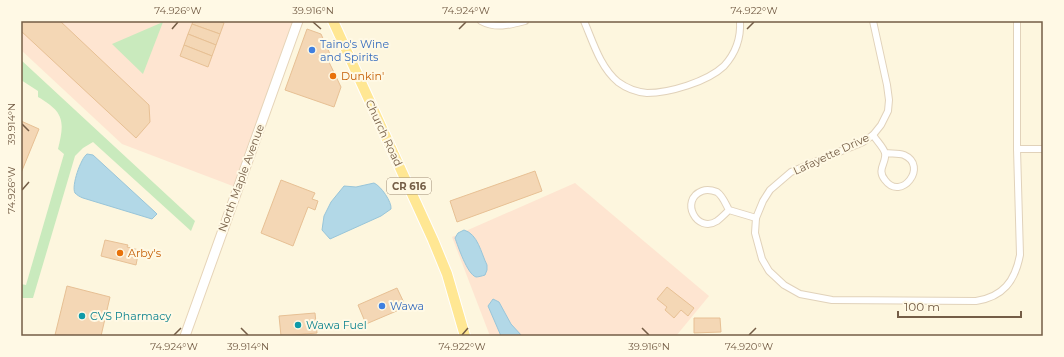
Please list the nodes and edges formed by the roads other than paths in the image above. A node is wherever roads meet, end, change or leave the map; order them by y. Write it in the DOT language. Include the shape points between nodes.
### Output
graph roads {
  1 [pos="298,21"];
  2 [pos="333,21"];
  3 [pos="481,21"];
  4 [pos="525,21"];
  5 [pos="584,21"];
  6 [pos="740,21"];
  7 [pos="873,21"];
  8 [pos="1017,21"];
  9 [pos="873,135"];
  10 [pos="1017,149"];
  11 [pos="1043,149"];
  12 [pos="885,153"];
  13 [pos="729,210"];
  14 [pos="756,218"];
  15 [pos="185,336"];
  16 [pos="465,336"];
  1 -- 15 [label="main road, North Maple Avenue"];
  2 -- 16 [label="main road, Church Road / CR 616" via="433,240 447,274"];
  3 -- 4 [label="street" via="506,26"];
  5 -- 6 [label="street" via="597,53 612,76 627,88 645,93 675,89 715,73 735,49 741,29"];
  7 -- 9 [label="street, Lafayette Drive" via="889,100 885,119"];
  8 -- 10 [label="street, Lafayette Drive"];
  9 -- 12 [label="street"];
  9 -- 14 [label="street, Lafayette Drive" via="864,142 786,175 766,196"];
  10 -- 11 [label="street"];
  10 -- 14 [label="street, Lafayette Drive" via="1019,262 1011,280 996,296 981,300 836,300 800,294 784,285 766,267 756,239"];
  12 -- 12 [label="street" via="904,155 912,162 914,173 904,185 893,186 885,180 881,170"];
  13 -- 13 [label="street" via="721,196 712,190 700,191 692,200 691,211 697,220 707,223 717,221"];
  13 -- 14 [label="street"];
}
